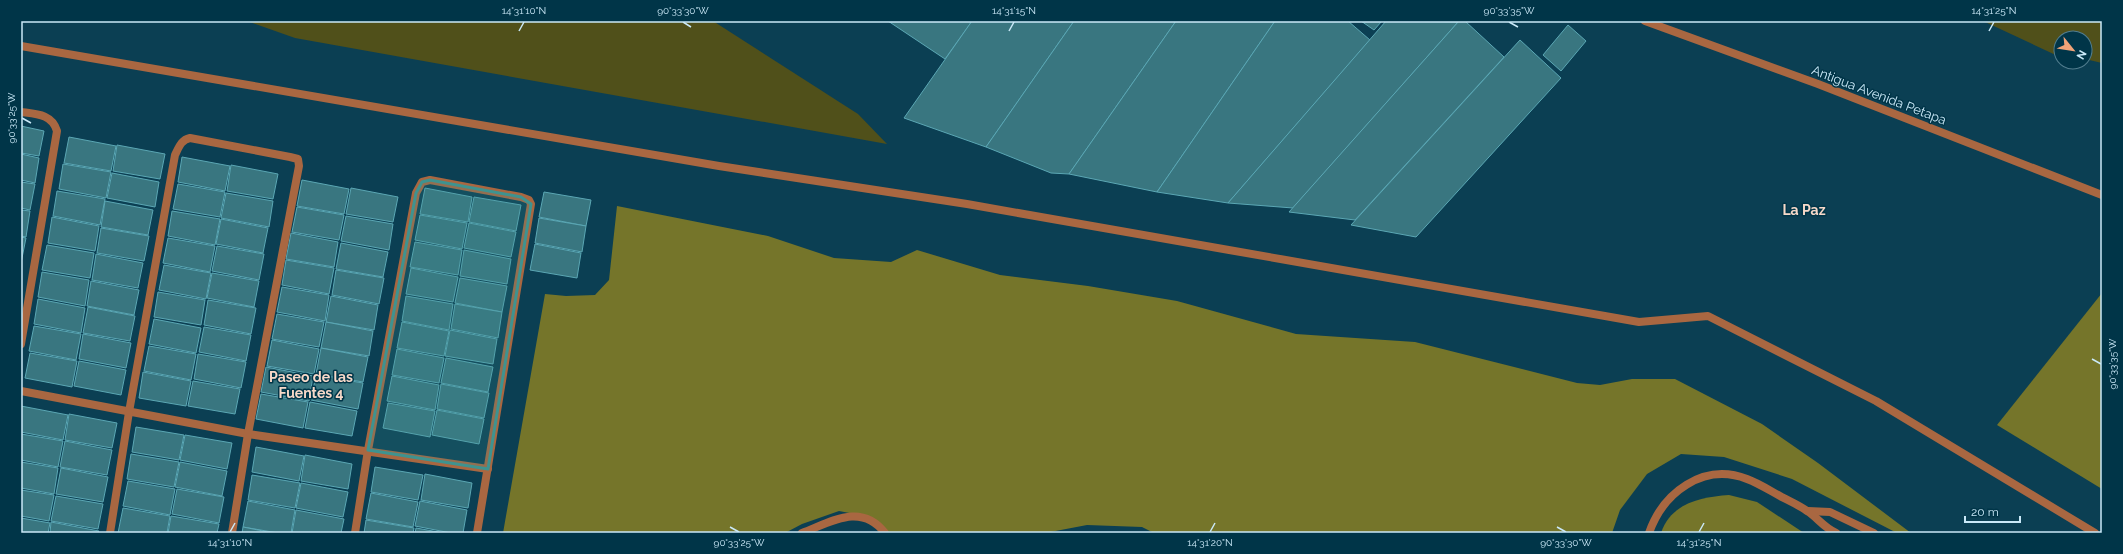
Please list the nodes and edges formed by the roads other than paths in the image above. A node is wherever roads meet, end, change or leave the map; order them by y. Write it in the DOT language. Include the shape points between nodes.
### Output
graph roads {
  1 [pos="1645,21"];
  2 [pos="21,46"];
  3 [pos="21,112"];
  4 [pos="2102,195"];
  5 [pos="21,344"];
  6 [pos="21,391"];
  7 [pos="129,412"];
  8 [pos="248,434"];
  9 [pos="368,450"];
  10 [pos="488,469"];
  11 [pos="1808,511"];
  12 [pos="110,533"];
  13 [pos="232,533"];
  14 [pos="355,533"];
  15 [pos="477,533"];
  16 [pos="802,533"];
  17 [pos="885,533"];
  18 [pos="1649,533"];
  19 [pos="1836,533"];
  20 [pos="1874,533"];
  21 [pos="2095,533"];
  1 -- 4 [label="street, Antigua Avenida Petapa" via="1818,84"];
  2 -- 21 [label="street" via="719,166 975,205 1639,322 1708,316 1876,401"];
  3 -- 5 [label="street" via="43,115 50,119 56,131"];
  6 -- 7 [label="street"];
  7 -- 8 [label="street"];
  7 -- 8 [label="street" via="175,155 179,145 190,138 298,159 300,166"];
  7 -- 12 [label="street"];
  8 -- 9 [label="street"];
  8 -- 13 [label="street"];
  9 -- 10 [label="street"];
  9 -- 10 [label="street" via="416,193 422,182 430,180 521,197 532,204"];
  9 -- 14 [label="street"];
  10 -- 15 [label="street"];
  11 -- 18 [label="street" via="1747,478 1711,475 1687,484 1668,499"];
  11 -- 19 [label="street" via="1824,527"];
  11 -- 20 [label="street" via="1830,512"];
  16 -- 17 [label="street" via="843,517 856,516 873,521"];
}
